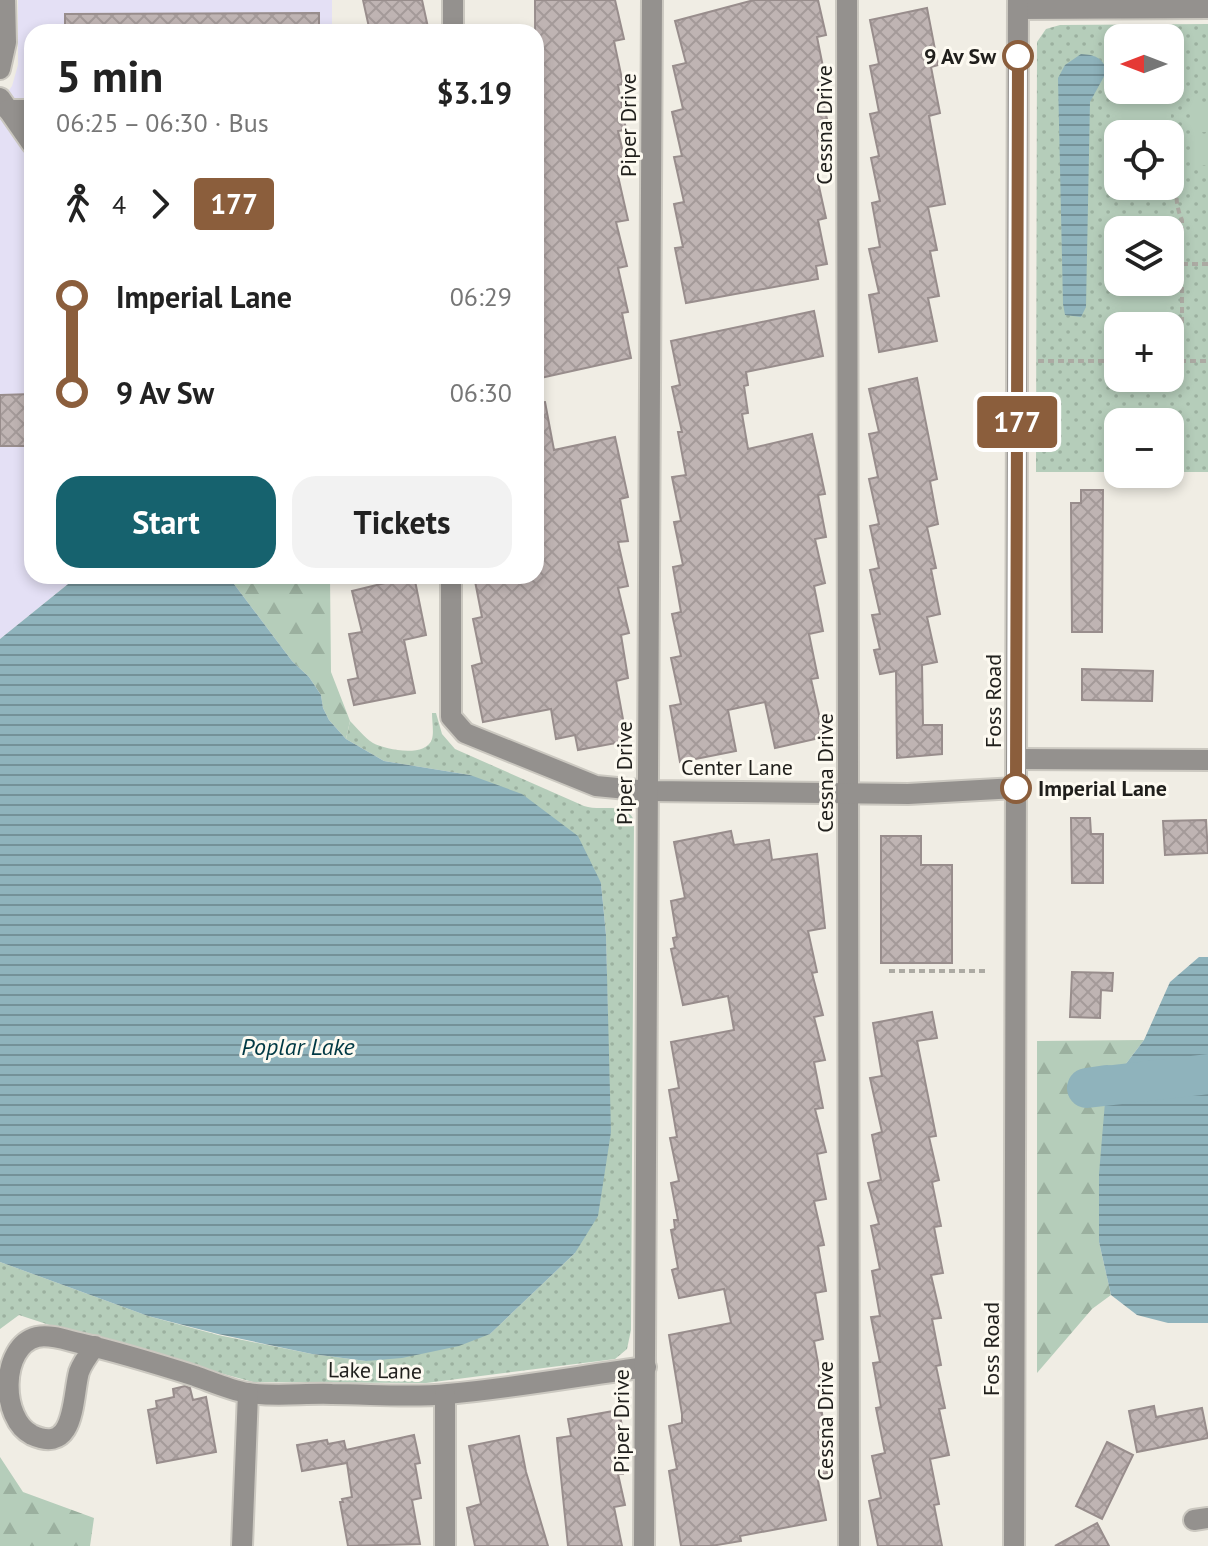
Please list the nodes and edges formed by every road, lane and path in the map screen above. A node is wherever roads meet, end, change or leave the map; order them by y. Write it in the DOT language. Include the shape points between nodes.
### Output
graph roads {
  1 [pos="5,0"];
  2 [pos="453,0"];
  3 [pos="652,0"];
  4 [pos="847,0"];
  5 [pos="1018,5"];
  6 [pos="1208,8"];
  7 [pos="453,24"];
  8 [pos="0,69"];
  9 [pos="4,104"];
  10 [pos="24,108"];
  11 [pos="24,133"];
  12 [pos="1184,264"];
  13 [pos="1208,264"];
  14 [pos="1038,361"];
  15 [pos="1104,361"];
  16 [pos="1184,361"];
  17 [pos="1208,361"];
  18 [pos="451,584"];
  19 [pos="1017,759"];
  20 [pos="1208,760"];
  21 [pos="1016,788"];
  22 [pos="648,791"];
  23 [pos="849,792"];
  24 [pos="889,971"];
  25 [pos="986,971"];
  26 [pos="102,1348"];
  27 [pos="646,1367"];
  28 [pos="248,1393"];
  29 [pos="445,1395"];
  30 [pos="242,1546"];
  31 [pos="445,1546"];
  32 [pos="644,1546"];
  33 [pos="849,1546"];
  34 [pos="1014,1546"];
  1 -- 8 [label="street" via="6,42"];
  2 -- 7 [label="street"];
  3 -- 22 [label="street, Piper Drive"];
  4 -- 23 [label="street, Cessna Drive"];
  5 -- 6 [label="street"];
  5 -- 19 [label="street, Foss Road"];
  9 -- 10 [label="street"];
  9 -- 11 [label="street"];
  12 -- 13 [label="path"];
  14 -- 15 [label="path"];
  16 -- 17 [label="path"];
  18 -- 22 [label="street, Center Lane" via="451,717 465,733 596,786"];
  19 -- 20 [label="street"];
  19 -- 21 [label="street, Foss Road"];
  21 -- 23 [label="street, Center Lane"];
  21 -- 34 [label="street, Foss Road"];
  22 -- 23 [label="street, Center Lane"];
  22 -- 27 [label="street, Piper Drive"];
  23 -- 33 [label="street, Cessna Drive"];
  24 -- 25 [label="path"];
  26 -- 26 [label="street, Lake Lane" via="80,1368 65,1432 43,1438 17,1424 5,1389 9,1367 27,1341 52,1337"];
  26 -- 28 [label="street, Lake Lane"];
  27 -- 29 [label="street, Lake Lane"];
  27 -- 32 [label="street, Piper Drive"];
  28 -- 29 [label="street, Lake Lane"];
  28 -- 30 [label="street"];
  29 -- 31 [label="street"];
}
